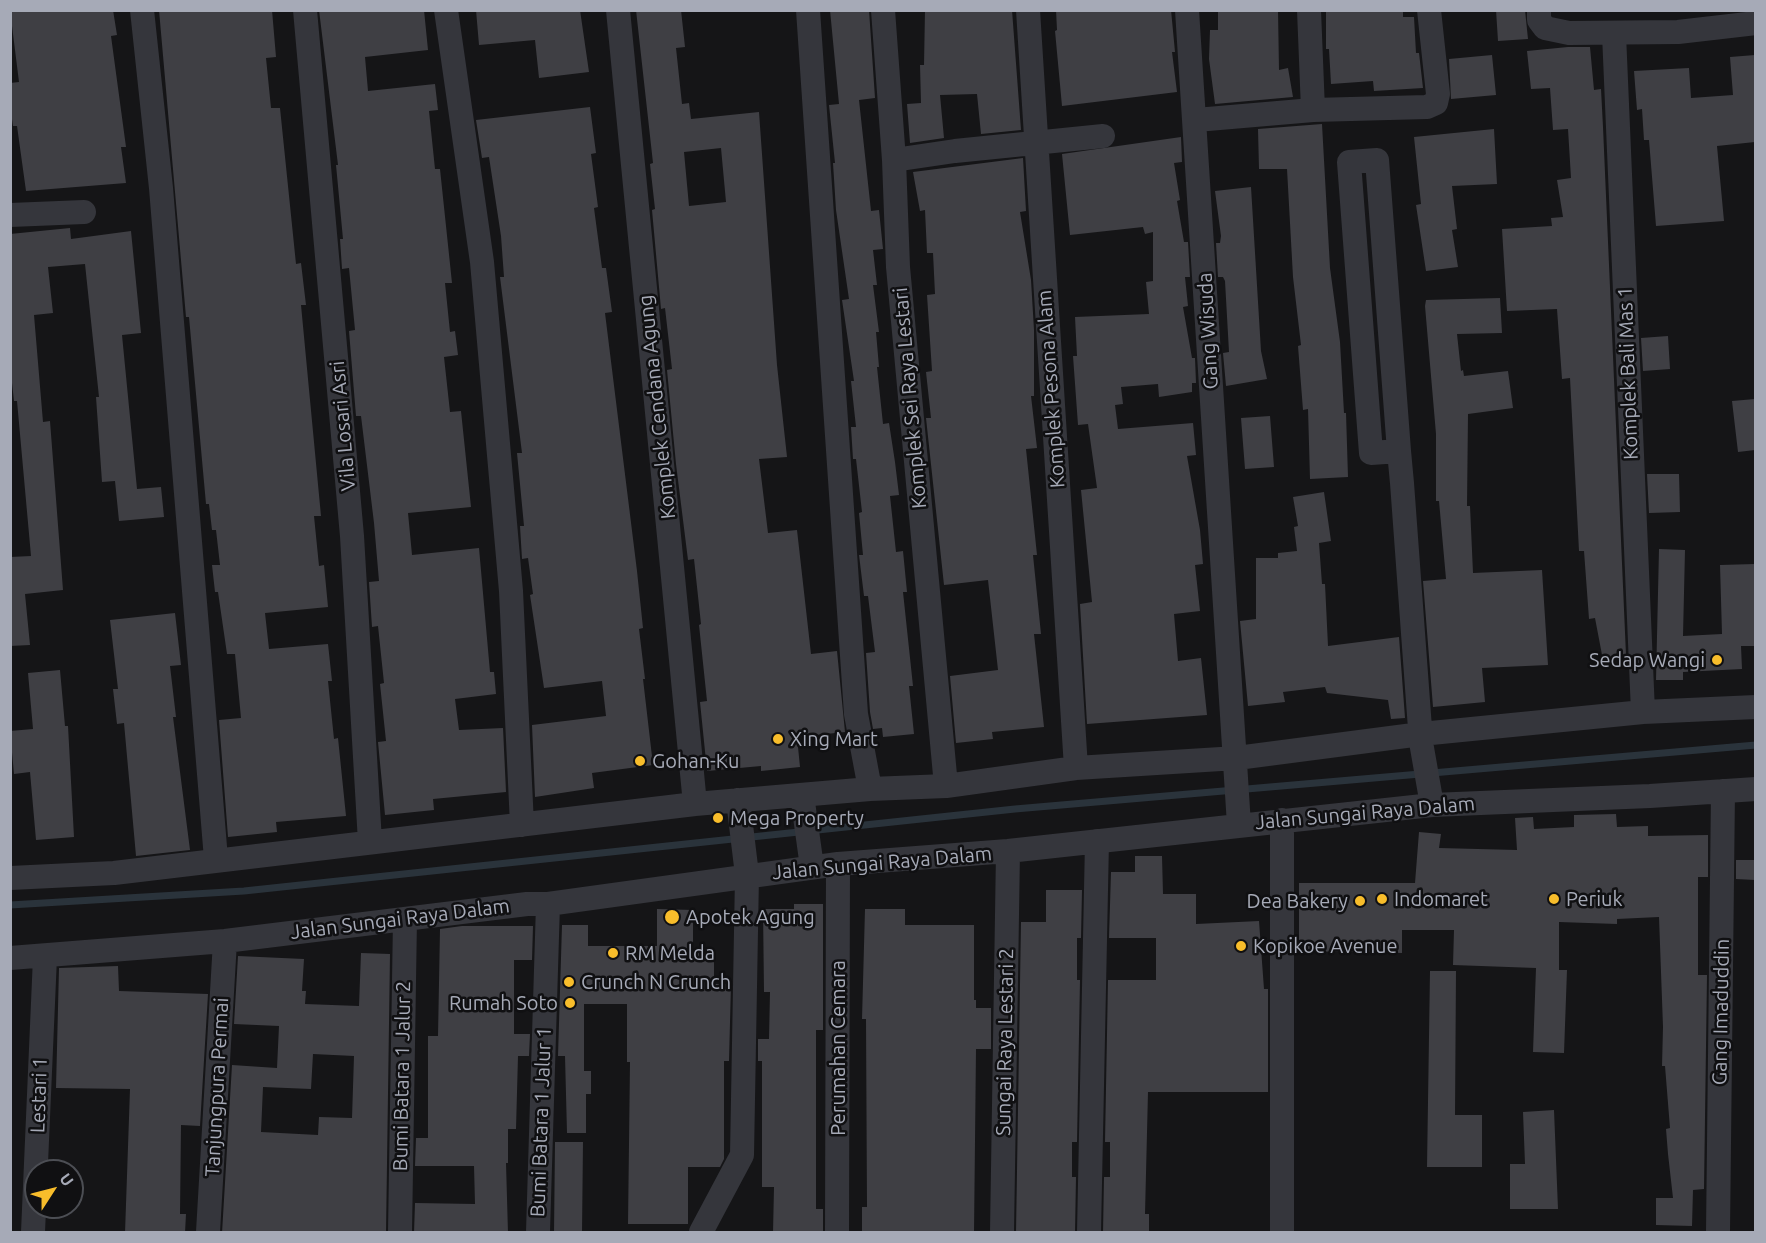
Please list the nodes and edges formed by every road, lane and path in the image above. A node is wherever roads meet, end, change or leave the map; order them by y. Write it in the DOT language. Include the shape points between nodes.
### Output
graph roads {
  1 [pos="142,10"];
  2 [pos="304,10"];
  3 [pos="446,10"];
  4 [pos="618,10"];
  5 [pos="807,10"];
  6 [pos="883,10"];
  7 [pos="1028,10"];
  8 [pos="1187,10"];
  9 [pos="1309,10"];
  10 [pos="1429,10"];
  11 [pos="1539,12"];
  12 [pos="1678,21"];
  13 [pos="1755,23"];
  14 [pos="1614,34"];
  15 [pos="1313,110"];
  16 [pos="1196,120"];
  17 [pos="1103,136"];
  18 [pos="1035,144"];
  19 [pos="894,160"];
  20 [pos="84,212"];
  21 [pos="10,214"];
  22 [pos="1399,451"];
  23 [pos="1755,707"];
  24 [pos="1643,712"];
  25 [pos="1421,738"];
  26 [pos="1237,758"];
  27 [pos="1076,768"];
  28 [pos="946,786"];
  29 [pos="870,789"];
  30 [pos="1755,789"];
  31 [pos="1723,791"];
  32 [pos="1431,796"];
  33 [pos="738,800"];
  34 [pos="695,804"];
  35 [pos="803,805"];
  36 [pos="1282,820"];
  37 [pos="1239,822"];
  38 [pos="522,825"];
  39 [pos="1097,841"];
  40 [pos="370,842"];
  41 [pos="1008,851"];
  42 [pos="216,859"];
  43 [pos="811,861"];
  44 [pos="838,864"];
  45 [pos="747,870"];
  46 [pos="10,878"];
  47 [pos="548,904"];
  48 [pos="405,919"];
  49 [pos="225,941"];
  50 [pos="45,957"];
  51 [pos="10,958"];
  52 [pos="33,1233"];
  53 [pos="208,1233"];
  54 [pos="400,1233"];
  55 [pos="538,1233"];
  56 [pos="701,1233"];
  57 [pos="837,1233"];
  58 [pos="1002,1233"];
  59 [pos="1089,1233"];
  60 [pos="1282,1233"];
  61 [pos="1718,1233"];
  1 -- 42 [label="street" via="161,188"];
  2 -- 40 [label="street, Vila Losari Asri" via="352,536"];
  3 -- 38 [label="street" via="482,262 511,591"];
  4 -- 34 [label="street, Komplek Cendana Agung"];
  5 -- 29 [label="street" via="856,714"];
  6 -- 19 [label="street, Komplek Sei Raya Lestari"];
  7 -- 18 [label="street, Komplek Pesona Alam"];
  8 -- 16 [label="street, Gang Wisuda"];
  9 -- 15 [label="street"];
  10 -- 15 [label="street" via="1436,103 1427,107"];
  11 -- 14 [label="street" via="1545,28"];
  12 -- 13 [label="street"];
  12 -- 14 [label="street"];
  14 -- 24 [label="street, Komplek Bali Mas 1"];
  15 -- 16 [label="street"];
  16 -- 26 [label="street, Gang Wisuda" via="1218,525"];
  17 -- 18 [label="street"];
  18 -- 19 [label="street"];
  18 -- 27 [label="street, Komplek Pesona Alam"];
  19 -- 28 [label="street, Komplek Sei Raya Lestari" via="898,267"];
  20 -- 21 [label="street"];
  22 -- 22 [label="street" via="1371,453 1349,162 1377,160"];
  22 -- 25 [label="street"];
  23 -- 24 [label="street"];
  24 -- 25 [label="street"];
  25 -- 26 [label="street"];
  25 -- 32 [label="street"];
  26 -- 27 [label="street"];
  26 -- 37 [label="street, Gang Wisuda"];
  27 -- 28 [label="street"];
  28 -- 29 [label="street"];
  29 -- 35 [label="street"];
  30 -- 31 [label="street, Jalan Sungai Raya Dalam"];
  31 -- 32 [label="street, Jalan Sungai Raya Dalam"];
  31 -- 61 [label="street, Gang Imaduddin"];
  32 -- 36 [label="street, Jalan Sungai Raya Dalam"];
  33 -- 34 [label="street"];
  33 -- 35 [label="street"];
  33 -- 45 [label="street"];
  34 -- 38 [label="street"];
  35 -- 43 [label="street"];
  36 -- 37 [label="street, Jalan Sungai Raya Dalam"];
  36 -- 60 [label="street"];
  37 -- 39 [label="street, Jalan Sungai Raya Dalam"];
  38 -- 40 [label="street"];
  39 -- 41 [label="street, Jalan Sungai Raya Dalam"];
  39 -- 59 [label="street"];
  40 -- 42 [label="street"];
  41 -- 44 [label="street, Jalan Sungai Raya Dalam"];
  41 -- 58 [label="street, Sungai Raya Lestari 2"];
  42 -- 46 [label="street" via="114,873"];
  43 -- 44 [label="street, Jalan Sungai Raya Dalam"];
  43 -- 45 [label="street, Jalan Sungai Raya Dalam"];
  44 -- 57 [label="street, Perumahan Cemara"];
  45 -- 47 [label="street, Jalan Sungai Raya Dalam"];
  45 -- 56 [label="street" via="742,1155"];
  47 -- 48 [label="street, Jalan Sungai Raya Dalam"];
  47 -- 55 [label="street, Bumi Batara 1 Jalur 1"];
  48 -- 49 [label="street, Jalan Sungai Raya Dalam"];
  48 -- 54 [label="street, Bumi Batara 1 Jalur 2"];
  49 -- 50 [label="street, Jalan Sungai Raya Dalam"];
  49 -- 53 [label="street, Tanjungpura Permai"];
  50 -- 51 [label="street, Jalan Sungai Raya Dalam"];
  50 -- 52 [label="street, Lestari 1"];
}
